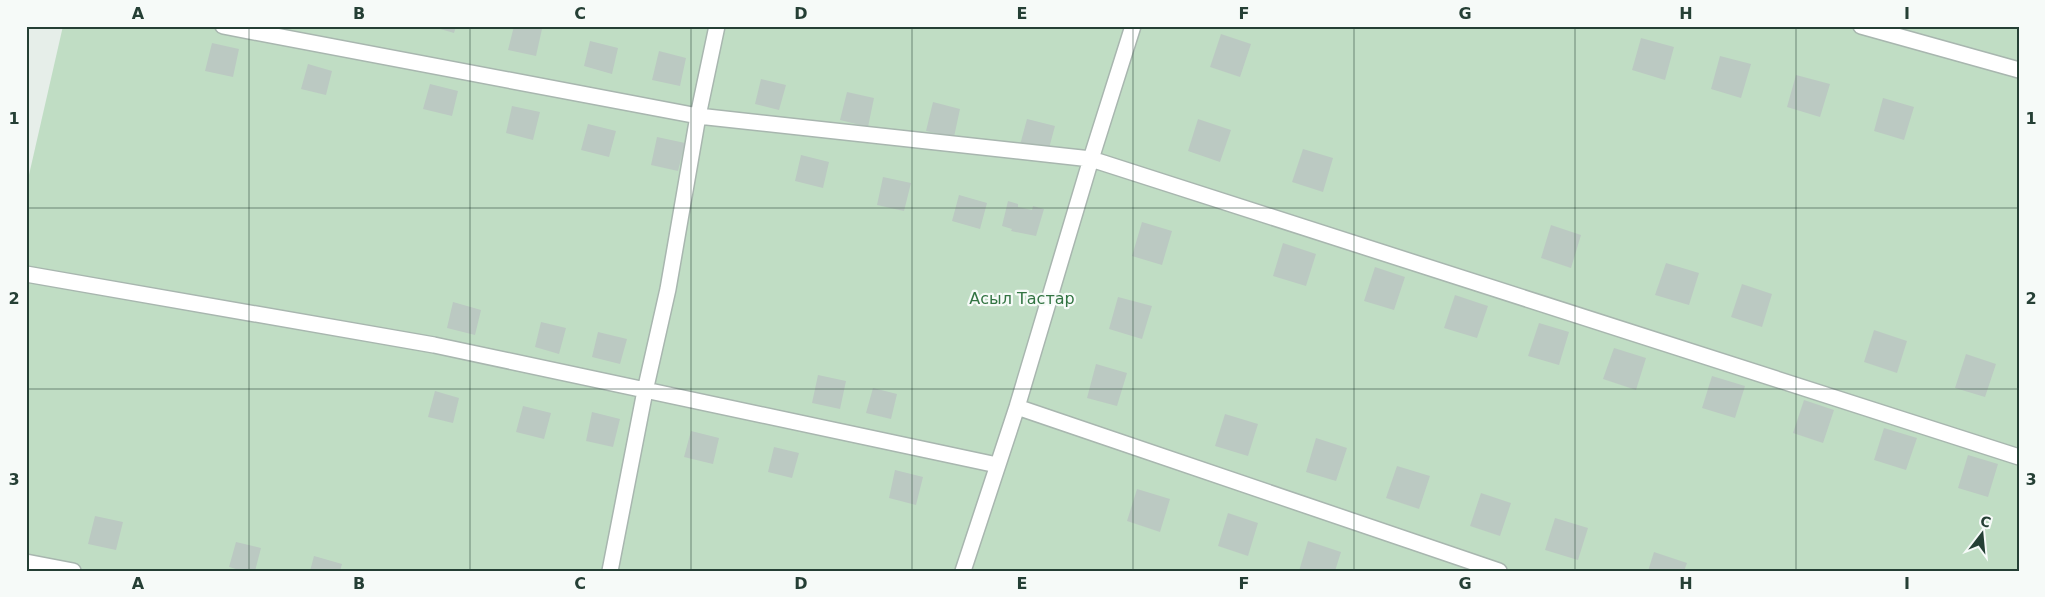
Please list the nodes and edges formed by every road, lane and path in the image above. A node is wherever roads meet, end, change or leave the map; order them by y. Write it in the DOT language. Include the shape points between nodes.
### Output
graph roads {
  1 [pos="224,26"];
  2 [pos="717,26"];
  3 [pos="1134,26"];
  4 [pos="1861,26"];
  5 [pos="2019,70"];
  6 [pos="698,116"];
  7 [pos="1091,159"];
  8 [pos="26,274"];
  9 [pos="645,391"];
  10 [pos="1017,407"];
  11 [pos="2019,457"];
  12 [pos="997,465"];
  13 [pos="26,562"];
  14 [pos="73,571"];
  15 [pos="610,571"];
  16 [pos="963,571"];
  17 [pos="1499,571"];
  1 -- 6 [label="street"];
  2 -- 6 [label="street"];
  3 -- 7 [label="street"];
  4 -- 5 [label="street"];
  6 -- 7 [label="street"];
  6 -- 9 [label="street" via="668,289"];
  7 -- 10 [label="street"];
  7 -- 11 [label="street"];
  8 -- 9 [label="street" via="434,345"];
  9 -- 12 [label="street"];
  9 -- 15 [label="street"];
  10 -- 12 [label="street"];
  10 -- 17 [label="street"];
  12 -- 16 [label="street"];
  13 -- 14 [label="street"];
}
